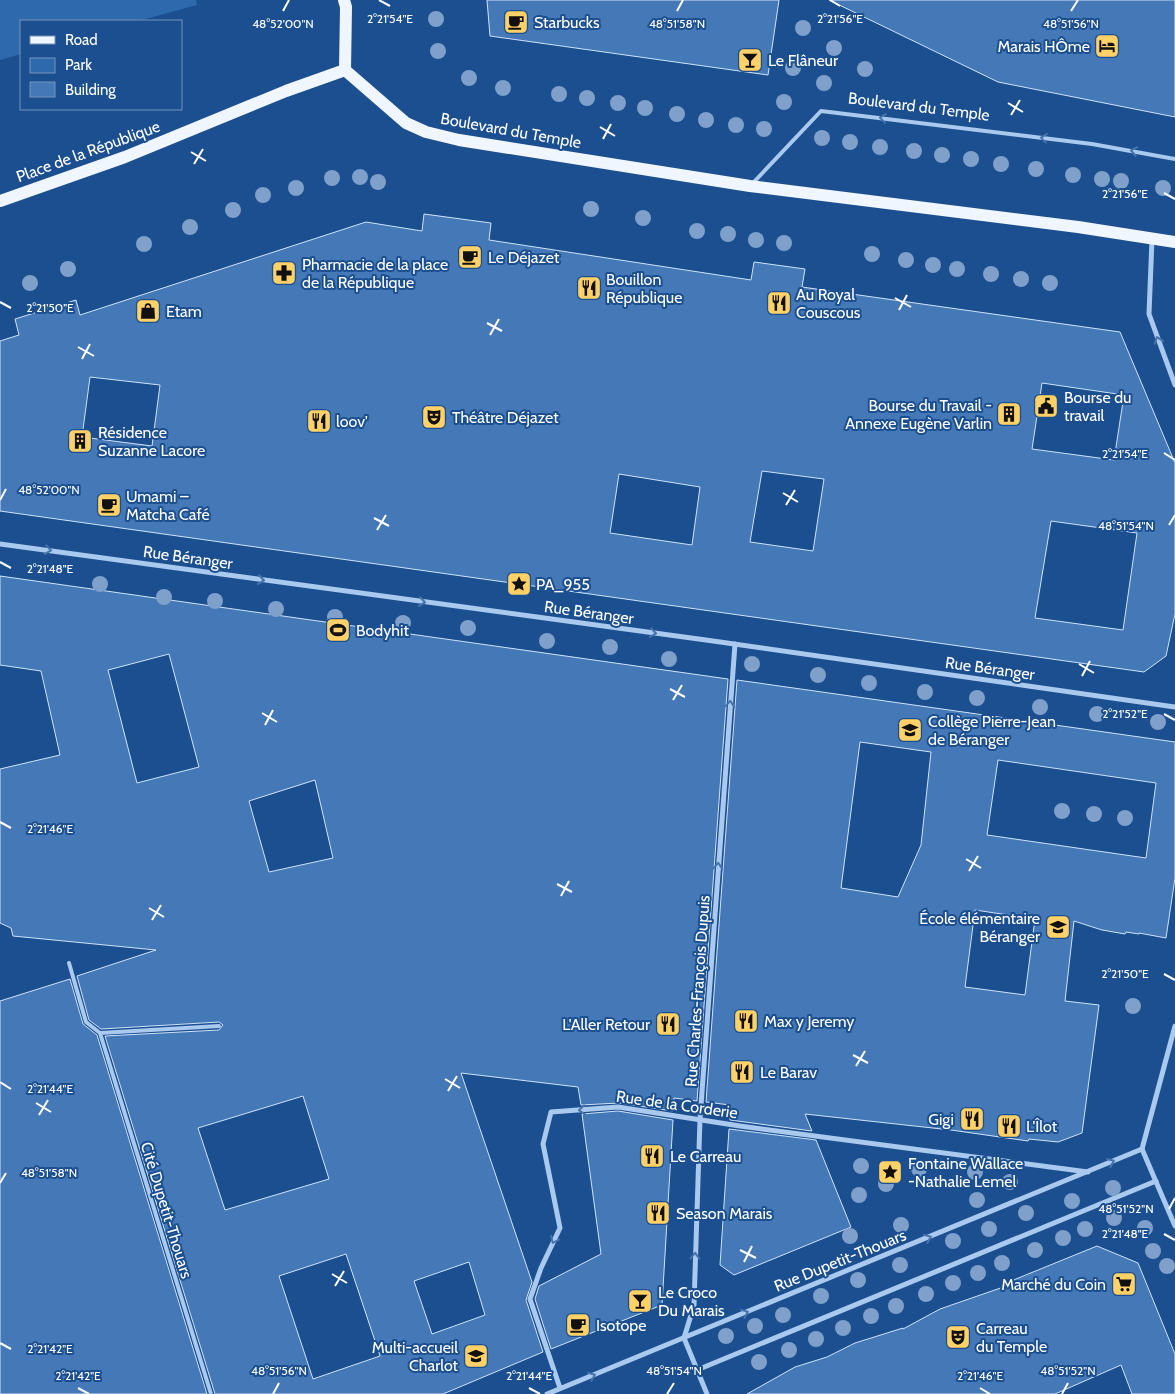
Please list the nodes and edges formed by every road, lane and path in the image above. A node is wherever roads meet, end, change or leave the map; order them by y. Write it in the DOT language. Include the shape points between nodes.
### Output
graph roads {
  1 [pos="344,0"];
  2 [pos="345,70"];
  3 [pos="1175,159"];
  4 [pos="750,186"];
  5 [pos="0,201"];
  6 [pos="1152,239"];
  7 [pos="1175,242"];
  8 [pos="1175,385"];
  9 [pos="0,544"];
  10 [pos="735,644"];
  11 [pos="1175,707"];
  12 [pos="69,963"];
  13 [pos="219,1026"];
  14 [pos="1175,1026"];
  15 [pos="100,1033"];
  16 [pos="700,1119"];
  17 [pos="1142,1149"];
  18 [pos="1088,1172"];
  19 [pos="1156,1181"];
  20 [pos="1175,1226"];
  21 [pos="684,1338"];
  22 [pos="697,1370"];
  23 [pos="560,1388"];
  24 [pos="211,1394"];
  25 [pos="547,1394"];
  26 [pos="707,1394"];
  1 -- 2 [label="main road"];
  2 -- 4 [label="main road, Boulevard du Temple" via="406,123 426,132 458,140"];
  2 -- 5 [label="main road, Place de la République" via="125,157"];
  3 -- 4 [label="lane, Boulevard du Temple, one-way" via="1092,144 821,111"];
  4 -- 6 [label="main road, Boulevard du Temple"];
  6 -- 7 [label="main road, Boulevard du Temple"];
  8 -- 6 [label="street, one-way" via="1149,314"];
  9 -- 10 [label="street, Rue Béranger, one-way"];
  10 -- 11 [label="street, Rue Béranger"];
  16 -- 10 [label="street, Rue Charles-François Dupuis, one-way"];
  12 -- 15 [label="lane, Cité Dupetit-Thouars" via="86,1022"];
  13 -- 15 [label="lane"];
  14 -- 17 [label="street"];
  15 -- 24 [label="lane, Cité Dupetit-Thouars"];
  16 -- 18 [label="street, Rue de la Corderie"];
  21 -- 16 [label="street, Rue Charles-François Dupuis, one-way" via="694,1305"];
  16 -- 23 [label="street, Rue de la Corderie, one-way" via="618,1107 551,1112 543,1144 560,1228 530,1299"];
  18 -- 17 [label="street, Rue Dupetit-Thouars, one-way"];
  17 -- 19 [label="street"];
  21 -- 18 [label="street, Rue Dupetit-Thouars, one-way"];
  19 -- 20 [label="street"];
  19 -- 22 [label="street"];
  21 -- 22 [label="street"];
  23 -- 21 [label="street, Rue Dupetit-Thouars, one-way"];
  22 -- 26 [label="street"];
  23 -- 25 [label="street, Rue Dupetit-Thouars"];
}
